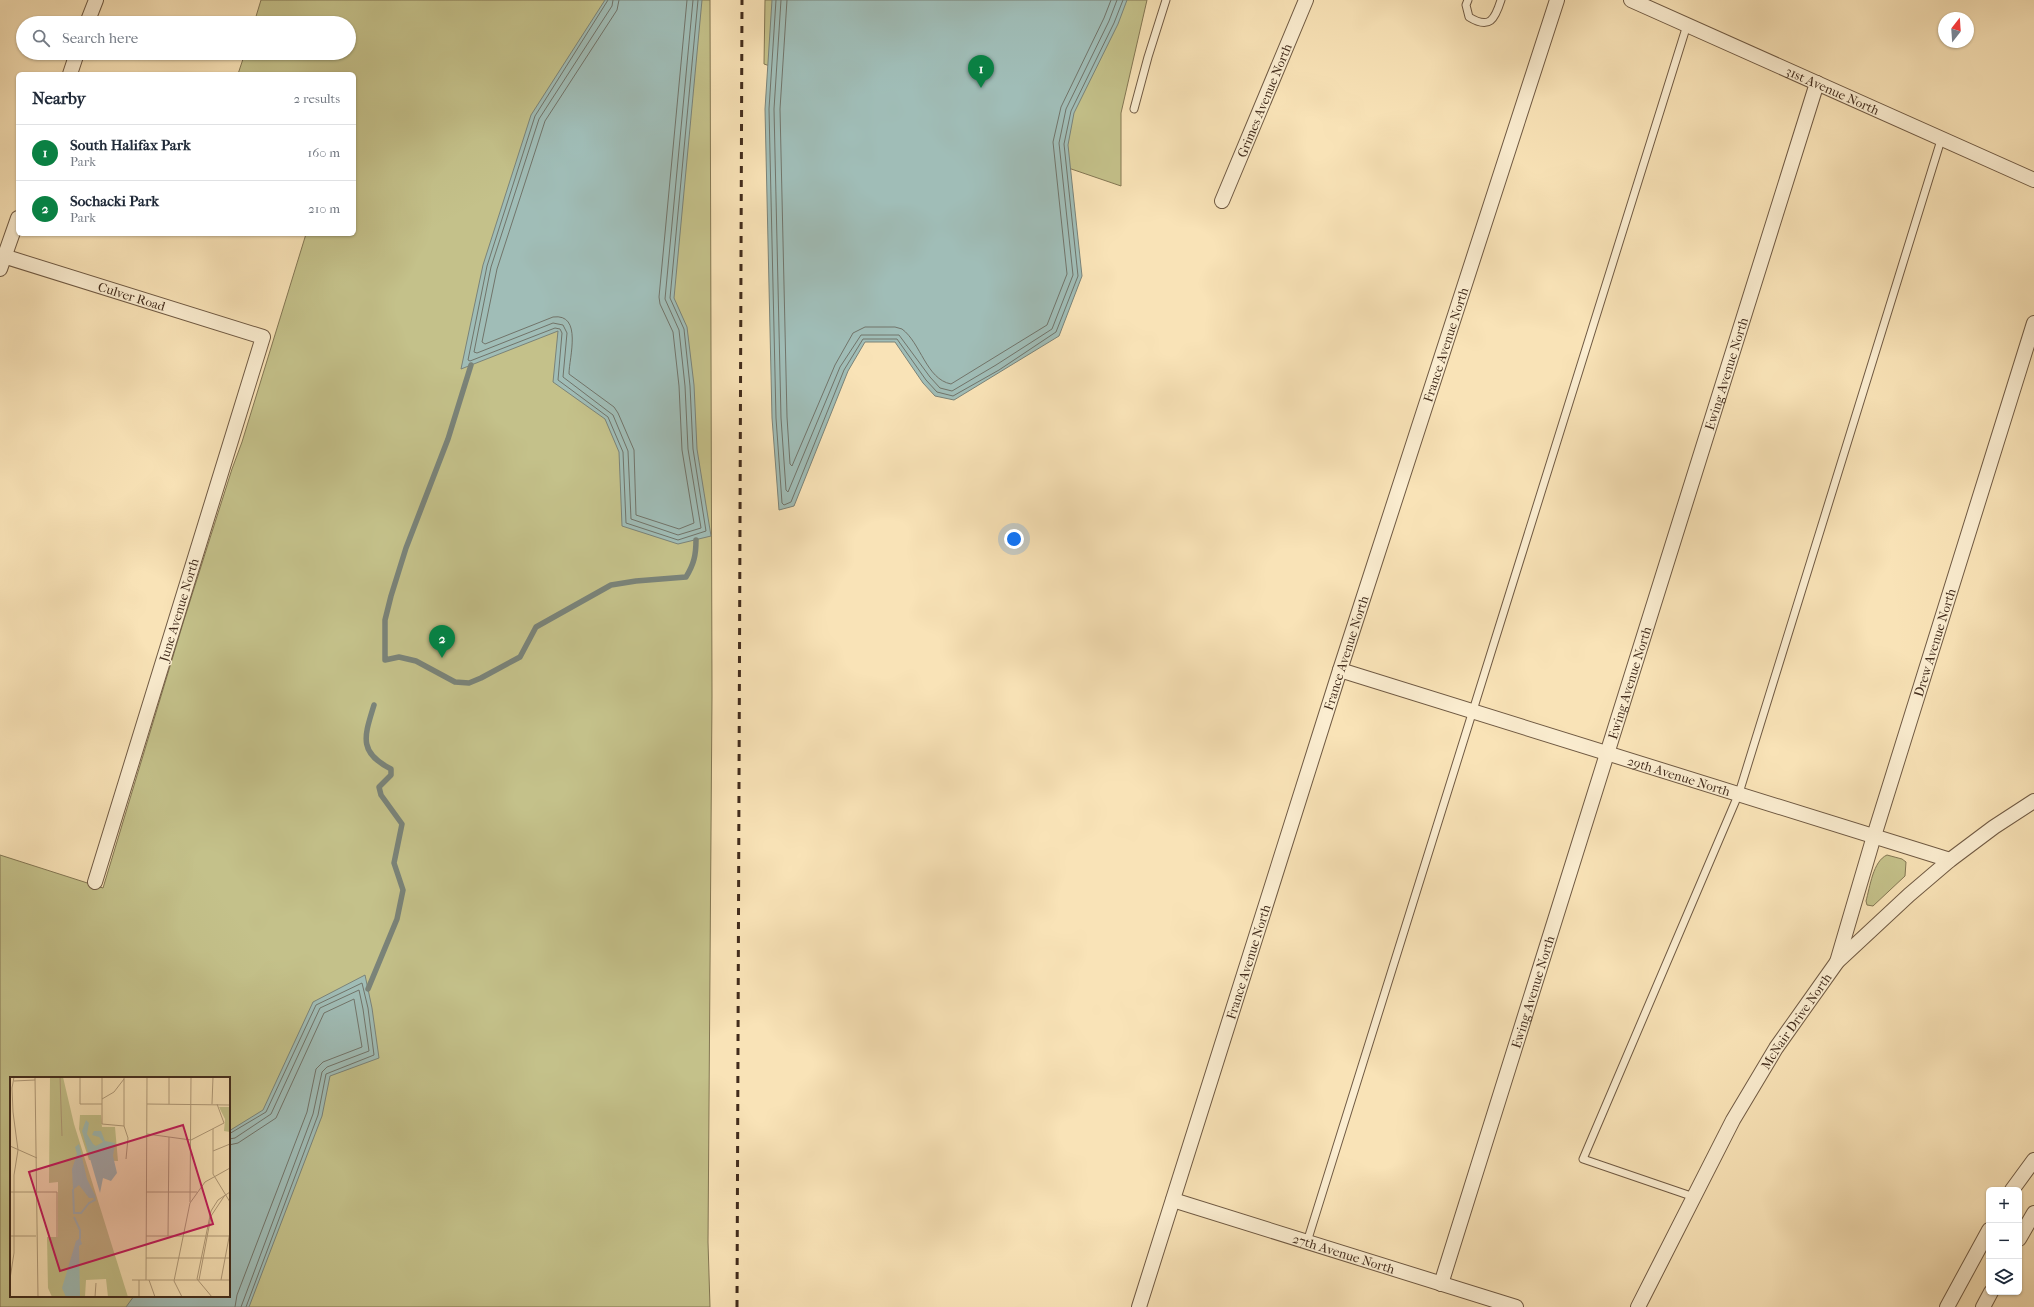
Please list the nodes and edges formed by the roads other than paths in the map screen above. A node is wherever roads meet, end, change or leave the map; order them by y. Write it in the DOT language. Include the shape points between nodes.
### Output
graph roads {
  1 [pos="96,0"];
  2 [pos="1166,0"];
  3 [pos="1306,0"];
  4 [pos="1468,0"];
  5 [pos="1502,0"];
  6 [pos="1557,0"];
  7 [pos="1631,0"];
  8 [pos="90,16"];
  9 [pos="1686,25"];
  10 [pos="75,60"];
  11 [pos="71,72"];
  12 [pos="1817,82"];
  13 [pos="1134,109"];
  14 [pos="1941,140"];
  15 [pos="2034,180"];
  16 [pos="1222,201"];
  17 [pos="16,223"];
  18 [pos="1,260"];
  19 [pos="2034,323"];
  20 [pos="263,337"];
  21 [pos="1340,670"];
  22 [pos="1472,710"];
  23 [pos="1606,752"];
  24 [pos="1739,793"];
  25 [pos="2033,799"];
  26 [pos="1874,836"];
  27 [pos="1950,860"];
  28 [pos="94,882"];
  29 [pos="1837,962"];
  30 [pos="2034,1160"];
  31 [pos="2014,1187"];
  32 [pos="1694,1196"];
  33 [pos="1173,1200"];
  34 [pos="2034,1213"];
  35 [pos="2022,1234"];
  36 [pos="1986,1236"];
  37 [pos="1307,1242"];
  38 [pos="1441,1284"];
  39 [pos="1989,1295"];
  40 [pos="1139,1307"];
  41 [pos="1516,1307"];
  42 [pos="1638,1307"];
  43 [pos="1947,1307"];
  44 [pos="1983,1307"];
  1 -- 8 [label="street"];
  2 -- 13 [label="lane"];
  3 -- 16 [label="street, Grimes Avenue North"];
  4 -- 5 [label="lane" via="1466,5 1469,17 1485,23 1495,17"];
  6 -- 21 [label="street, France Avenue North"];
  7 -- 9 [label="street, 31st Avenue North"];
  9 -- 12 [label="street, 31st Avenue North"];
  9 -- 22 [label="lane"];
  10 -- 11 [label="street"];
  12 -- 14 [label="street, 31st Avenue North"];
  12 -- 23 [label="street, Ewing Avenue North"];
  14 -- 15 [label="street, 31st Avenue North"];
  14 -- 24 [label="lane"];
  17 -- 18 [label="street"];
  18 -- 20 [label="street, Culver Road"];
  19 -- 26 [label="street, Drew Avenue North"];
  20 -- 28 [label="street, June Avenue North"];
  21 -- 22 [label="street, 29th Avenue North"];
  21 -- 33 [label="street, France Avenue North"];
  22 -- 23 [label="street, 29th Avenue North"];
  22 -- 37 [label="lane"];
  23 -- 24 [label="street, 29th Avenue North"];
  23 -- 38 [label="street, Ewing Avenue North"];
  24 -- 26 [label="street, 29th Avenue North"];
  24 -- 32 [label="lane" via="1582,1159"];
  25 -- 27 [label="street, McNair Drive North"];
  26 -- 27 [label="street, 29th Avenue North"];
  26 -- 29 [label="street, Drew Avenue North"];
  27 -- 29 [label="street, McNair Drive North"];
  29 -- 32 [label="street, McNair Drive North" via="1776,1048 1733,1120"];
  30 -- 31 [label="street"];
  32 -- 42 [label="street, McNair Drive North"];
  33 -- 37 [label="street, 27th Avenue North"];
  33 -- 40 [label="street, France Avenue North"];
  34 -- 35 [label="street"];
  36 -- 43 [label="street"];
  37 -- 38 [label="street, 27th Avenue North"];
  38 -- 41 [label="street, 27th Avenue North"];
  39 -- 44 [label="street"];
}
